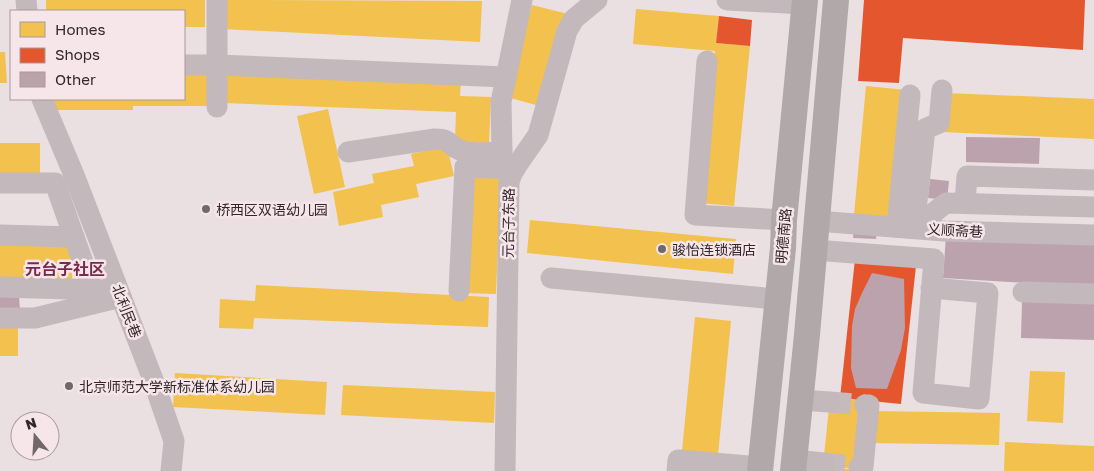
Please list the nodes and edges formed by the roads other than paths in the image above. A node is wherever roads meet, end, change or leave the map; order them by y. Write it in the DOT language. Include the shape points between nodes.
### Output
graph roads {
  1 [pos="217,0"];
  2 [pos="522,0"];
  3 [pos="596,0"];
  4 [pos="727,0"];
  5 [pos="836,0"];
  6 [pos="805,2"];
  7 [pos="707,60"];
  8 [pos="185,65"];
  9 [pos="218,65"];
  10 [pos="505,77"];
  11 [pos="942,90"];
  12 [pos="910,96"];
  13 [pos="42,100"];
  14 [pos="217,107"];
  15 [pos="348,152"];
  16 [pos="502,152"];
  17 [pos="521,160"];
  18 [pos="1094,180"];
  19 [pos="0,183"];
  20 [pos="966,203"];
  21 [pos="1094,207"];
  22 [pos="784,220"];
  23 [pos="817,221"];
  24 [pos="905,228"];
  25 [pos="0,235"];
  26 [pos="1094,235"];
  27 [pos="74,237"];
  28 [pos="814,250"];
  29 [pos="550,278"];
  30 [pos="0,288"];
  31 [pos="931,288"];
  32 [pos="93,290"];
  33 [pos="459,291"];
  34 [pos="1023,292"];
  35 [pos="120,293"];
  36 [pos="1094,294"];
  37 [pos="776,299"];
  38 [pos="0,318"];
  39 [pos="800,400"];
  40 [pos="830,402"];
  41 [pos="865,405"];
  42 [pos="824,463"];
  43 [pos="794,465"];
  44 [pos="859,466"];
  45 [pos="760,469"];
  46 [pos="171,471"];
  47 [pos="505,471"];
  48 [pos="677,471"];
  1 -- 9 [label="street"];
  2 -- 10 [label="street"];
  3 -- 17 [label="street, 元台子东路" via="574,19 567,31 538,135"];
  4 -- 6 [label="street"];
  5 -- 23 [label="main road"];
  6 -- 22 [label="main road, 明德南路"];
  7 -- 22 [label="street" via="695,215"];
  8 -- 9 [label="street"];
  9 -- 10 [label="street"];
  9 -- 14 [label="street"];
  10 -- 16 [label="street" via="501,102"];
  11 -- 24 [label="street" via="939,123 925,129"];
  12 -- 24 [label="street"];
  13 -- 35 [label="street, 北利民巷"];
  15 -- 16 [label="street" via="446,139 459,150 467,152"];
  16 -- 17 [label="street"];
  17 -- 33 [label="street" via="465,167"];
  17 -- 47 [label="street, 元台子东路" via="509,182 508,196"];
  18 -- 20 [label="street" via="967,176"];
  19 -- 27 [label="street" via="55,183"];
  20 -- 21 [label="street"];
  20 -- 24 [label="street" via="946,202"];
  22 -- 37 [label="main road, 明德南路"];
  23 -- 24 [label="street, 义顺斋巷"];
  23 -- 28 [label="main road"];
  24 -- 26 [label="street, 义顺斋巷"];
  25 -- 27 [label="street"];
  27 -- 32 [label="street"];
  28 -- 31 [label="street" via="934,259"];
  28 -- 39 [label="main road"];
  29 -- 37 [label="street"];
  30 -- 32 [label="street"];
  31 -- 31 [label="street" via="923,393 979,398 988,293"];
  32 -- 35 [label="street"];
  34 -- 36 [label="street"];
  35 -- 38 [label="street" via="35,318"];
  35 -- 46 [label="street, 北利民巷" via="174,441"];
  37 -- 45 [label="main road, 明德南路"];
  39 -- 40 [label="street"];
  39 -- 43 [label="main road"];
  41 -- 44 [label="street" via="869,406 862,467"];
  42 -- 43 [label="street"];
  45 -- 48 [label="street" via="678,460"];
}
